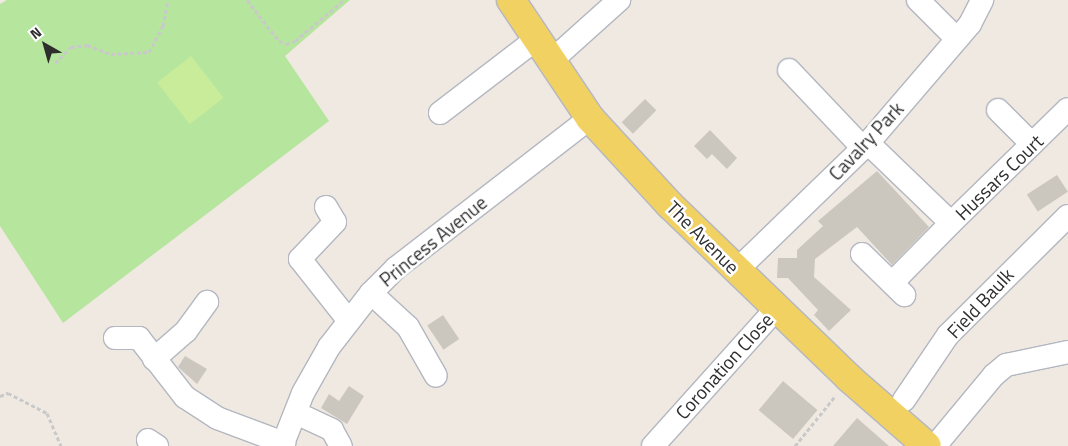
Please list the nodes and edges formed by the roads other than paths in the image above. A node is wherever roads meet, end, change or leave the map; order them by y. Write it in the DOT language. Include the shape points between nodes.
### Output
graph roads {
  1 [pos="511,0"];
  2 [pos="619,0"];
  3 [pos="918,0"];
  4 [pos="982,0"];
  5 [pos="957,38"];
  6 [pos="543,51"];
  7 [pos="789,70"];
  8 [pos="1068,109"];
  9 [pos="998,110"];
  10 [pos="440,113"];
  11 [pos="590,118"];
  12 [pos="1032,144"];
  13 [pos="865,145"];
  14 [pos="326,207"];
  15 [pos="1068,216"];
  16 [pos="951,223"];
  17 [pos="862,254"];
  18 [pos="737,270"];
  19 [pos="371,293"];
  20 [pos="207,302"];
  21 [pos="776,309"];
  22 [pos="349,322"];
  23 [pos="115,338"];
  24 [pos="1068,352"];
  25 [pos="154,359"];
  26 [pos="436,376"];
  27 [pos="904,400"];
  28 [pos="296,413"];
  29 [pos="283,444"];
  30 [pos="341,446"];
  31 [pos="652,446"];
  32 [pos="927,446"];
  33 [pos="935,446"];
  1 -- 6 [label="main road, The Avenue"];
  2 -- 6 [label="street"];
  3 -- 5 [label="street"];
  4 -- 5 [label="street, Cavalry Park"];
  5 -- 13 [label="street, Cavalry Park"];
  6 -- 10 [label="street"];
  6 -- 11 [label="main road, The Avenue"];
  7 -- 13 [label="street, Hussars Court"];
  8 -- 12 [label="street, Hussars Court"];
  9 -- 12 [label="street"];
  11 -- 18 [label="main road, The Avenue" via="670,205"];
  11 -- 19 [label="street, Princess Avenue" via="396,268"];
  12 -- 16 [label="street, Hussars Court"];
  13 -- 16 [label="street, Hussars Court"];
  13 -- 18 [label="street, Cavalry Park"];
  14 -- 22 [label="street" via="335,222 300,258"];
  15 -- 27 [label="street, Field Baulk" via="948,335"];
  16 -- 17 [label="street, Hussars Court" via="898,289"];
  18 -- 21 [label="main road, The Avenue"];
  19 -- 22 [label="street, Princess Avenue"];
  19 -- 26 [label="street" via="408,327"];
  20 -- 25 [label="street" via="186,331"];
  21 -- 31 [label="street, Coronation Close"];
  21 -- 32 [label="main road, The Avenue"];
  22 -- 28 [label="street, Princess Avenue" via="329,347"];
  23 -- 25 [label="street" via="139,338"];
  24 -- 33 [label="street" via="1041,360 1018,361 1000,370"];
  25 -- 29 [label="street" via="185,397 217,418"];
  28 -- 29 [label="street, Princess Avenue"];
  28 -- 30 [label="street" via="332,430"];
}
